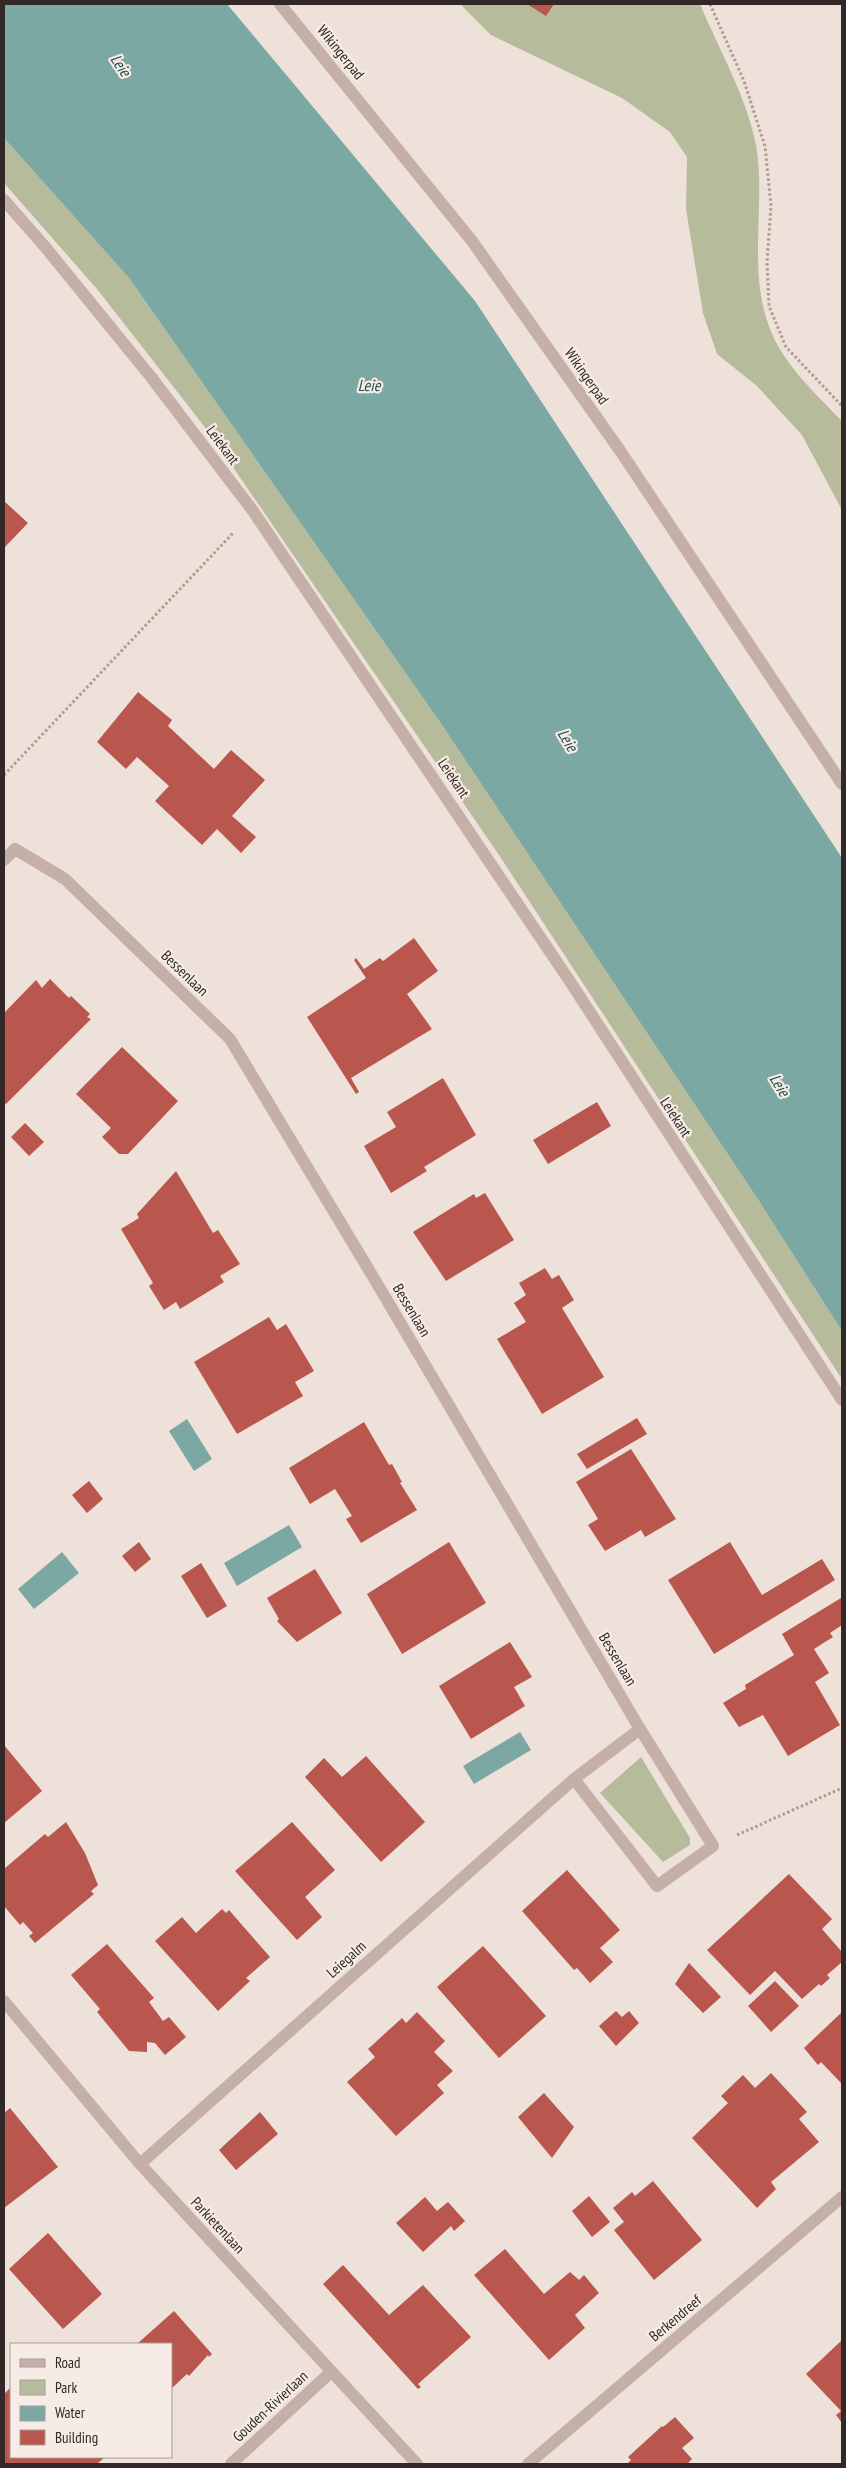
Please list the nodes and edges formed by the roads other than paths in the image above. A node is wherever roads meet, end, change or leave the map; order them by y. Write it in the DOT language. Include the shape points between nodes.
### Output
graph roads {
  1 [pos="280,4"];
  2 [pos="4,200"];
  3 [pos="842,784"];
  4 [pos="4,860"];
  5 [pos="842,1400"];
  6 [pos="640,1729"];
  7 [pos="574,1779"];
  8 [pos="4,2001"];
  9 [pos="140,2164"];
  10 [pos="842,2197"];
  11 [pos="331,2372"];
  12 [pos="231,2464"];
  13 [pos="418,2464"];
  14 [pos="528,2464"];
  1 -- 3 [label="street, Wikingerpad" via="472,241 621,452"];
  2 -- 5 [label="street, Leiekant" via="151,377 253,511 571,983"];
  4 -- 6 [label="street, Bessenlaan" via="15,849 65,879 230,1039"];
  6 -- 7 [label="street, Leiegalm"];
  6 -- 7 [label="street, Bessenlaan" via="713,1846 658,1886"];
  7 -- 9 [label="street, Leiegalm"];
  8 -- 9 [label="street, Parkietenlaan"];
  9 -- 11 [label="street, Parkietenlaan"];
  10 -- 14 [label="street, Berkendreef"];
  11 -- 12 [label="street, Gouden-Rivierlaan"];
  11 -- 13 [label="street, Parkietenlaan"];
}
